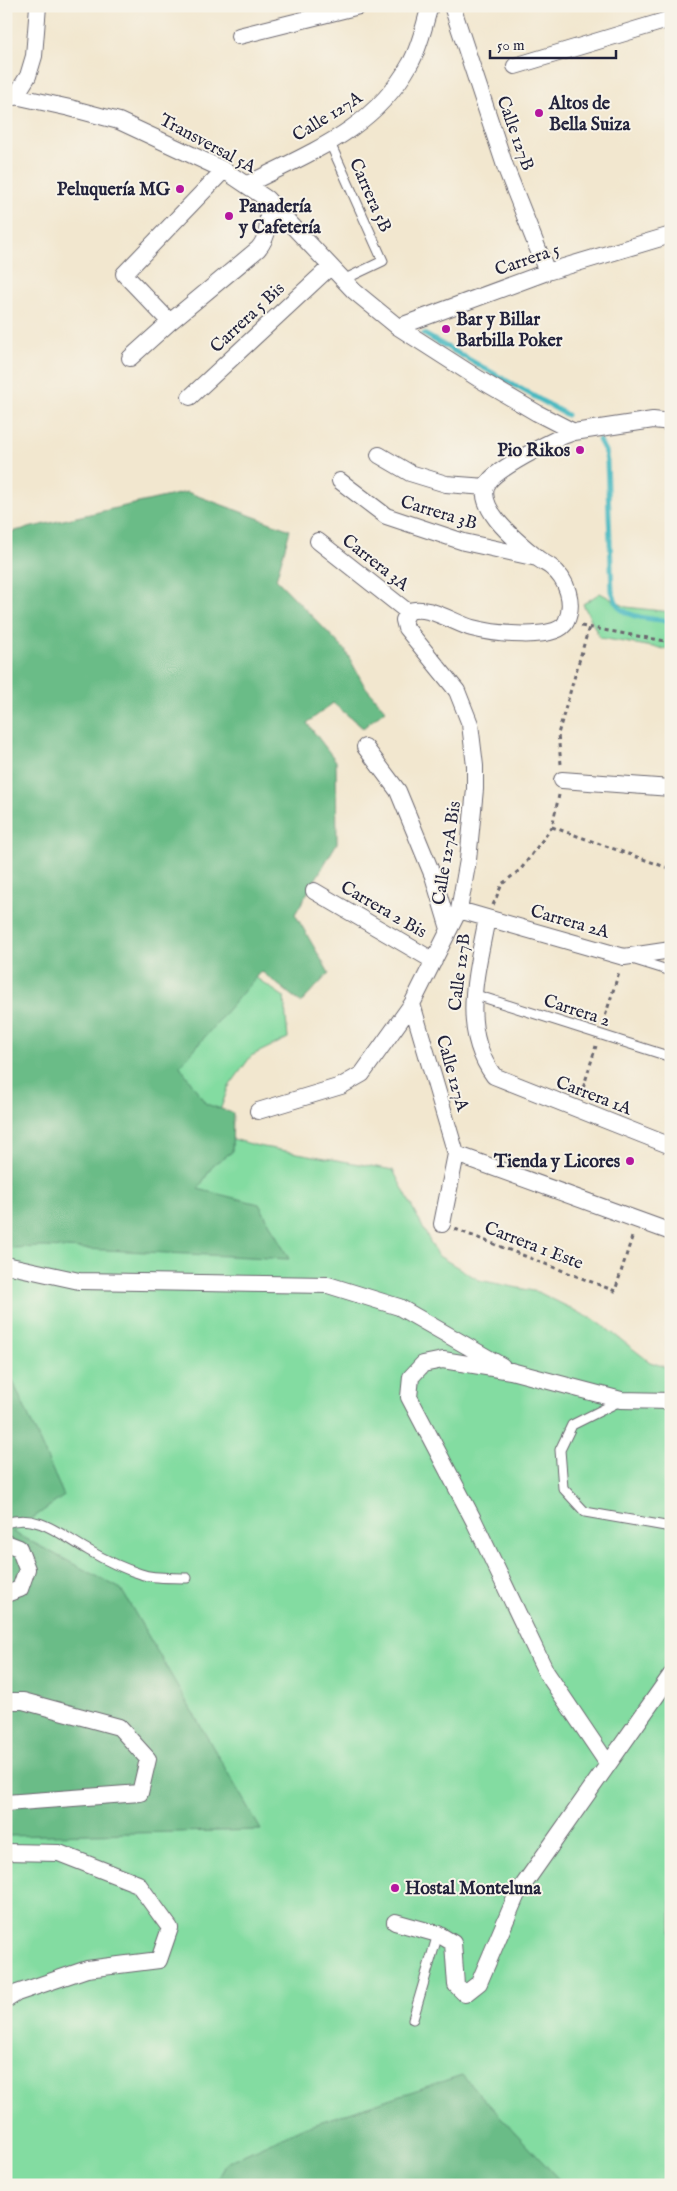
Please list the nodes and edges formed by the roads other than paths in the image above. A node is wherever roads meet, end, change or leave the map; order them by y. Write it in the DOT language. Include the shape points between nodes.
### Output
graph roads {
  1 [pos="38,6"];
  2 [pos="358,6"];
  3 [pos="430,6"];
  4 [pos="452,6"];
  5 [pos="668,6"];
  6 [pos="671,15"];
  7 [pos="671,19"];
  8 [pos="238,36"];
  9 [pos="516,66"];
  10 [pos="9,97"];
  11 [pos="330,143"];
  12 [pos="224,170"];
  13 [pos="248,184"];
  14 [pos="267,199"];
  15 [pos="671,235"];
  16 [pos="330,267"];
  17 [pos="547,272"];
  18 [pos="343,280"];
  19 [pos="170,322"];
  20 [pos="398,327"];
  21 [pos="130,358"];
  22 [pos="190,397"];
  23 [pos="671,422"];
  24 [pos="574,432"];
  25 [pos="379,455"];
  26 [pos="340,481"];
  27 [pos="486,487"];
  28 [pos="318,541"];
  29 [pos="537,558"];
  30 [pos="408,612"];
  31 [pos="366,748"];
  32 [pos="562,780"];
  33 [pos="671,788"];
  34 [pos="314,891"];
  35 [pos="459,910"];
  36 [pos="487,918"];
  37 [pos="450,929"];
  38 [pos="671,950"];
  39 [pos="624,957"];
  40 [pos="434,961"];
  41 [pos="671,971"];
  42 [pos="472,994"];
  43 [pos="412,1004"];
  44 [pos="671,1056"];
  45 [pos="504,1081"];
  46 [pos="258,1112"];
  47 [pos="671,1146"];
  48 [pos="456,1154"];
  49 [pos="442,1224"];
  50 [pos="671,1232"];
  51 [pos="6,1266"];
  52 [pos="511,1370"];
  53 [pos="621,1400"];
  54 [pos="671,1401"];
  55 [pos="6,1523"];
  56 [pos="671,1527"];
  57 [pos="6,1543"];
  58 [pos="187,1578"];
  59 [pos="6,1594"];
  60 [pos="671,1675"];
  61 [pos="6,1700"];
  62 [pos="608,1764"];
  63 [pos="6,1803"];
  64 [pos="6,1852"];
  65 [pos="395,1922"];
  66 [pos="438,1934"];
  67 [pos="6,2000"];
  68 [pos="413,2019"];
  1 -- 10 [label="street" via="34,56 28,76"];
  2 -- 8 [label="street"];
  3 -- 11 [label="street, Calle 127A" via="411,64 384,103"];
  4 -- 17 [label="street, Calle 127B" via="506,166"];
  5 -- 6 [label="street"];
  7 -- 9 [label="street"];
  10 -- 12 [label="street, Transversal 5A" via="119,121"];
  11 -- 13 [label="street, Calle 127A"];
  11 -- 18 [label="lane, Carrera 5B" via="383,261"];
  12 -- 13 [label="street, Transversal 5A"];
  12 -- 19 [label="street" via="124,274"];
  13 -- 14 [label="street, Transversal 5A"];
  14 -- 16 [label="street, Transversal 5A"];
  14 -- 19 [label="street" via="268,224 264,242 258,250"];
  15 -- 17 [label="street, Carrera 5"];
  16 -- 18 [label="street, Transversal 5A"];
  16 -- 22 [label="street, Carrera 5 Bis"];
  17 -- 20 [label="street, Carrera 5"];
  18 -- 20 [label="street, Transversal 5A"];
  19 -- 21 [label="street"];
  20 -- 24 [label="street, Transversal 5A" via="479,379"];
  23 -- 24 [label="street" via="653,420"];
  24 -- 27 [label="street" via="496,475"];
  25 -- 27 [label="street" via="410,473 446,484"];
  26 -- 29 [label="street, Carrera 3B" via="386,516 464,542"];
  27 -- 29 [label="street" via="484,494 492,514"];
  28 -- 30 [label="street, Carrera 3A"];
  29 -- 30 [label="street, Carrera 3A" via="552,568 566,587 570,603 566,623 560,630 552,633 495,633 458,624 431,611 413,609"];
  30 -- 35 [label="street, Calle 127A Bis" via="404,620 406,628 458,691 470,724 475,789"];
  31 -- 37 [label="street" via="398,791 433,876"];
  32 -- 33 [label="street"];
  34 -- 40 [label="street, Carrera 2 Bis"];
  35 -- 36 [label="street, Carrera 2A"];
  35 -- 37 [label="street, Calle 127A Bis"];
  36 -- 39 [label="street, Carrera 2A"];
  36 -- 42 [label="street, Calle 127B"];
  37 -- 40 [label="street, Calle 127A Bis"];
  38 -- 39 [label="street"];
  39 -- 41 [label="lane, Carrera 2A"];
  40 -- 43 [label="street, Calle 127A Bis"];
  42 -- 44 [label="lane, Carrera 2"];
  42 -- 45 [label="street, Calle 127B" via="472,1022 479,1049 494,1076"];
  43 -- 46 [label="street, Calle 127A Bis" via="362,1074 341,1086"];
  43 -- 48 [label="street, Calle 127A"];
  45 -- 47 [label="street, Carrera 1A"];
  48 -- 49 [label="street"];
  48 -- 50 [label="street"];
  51 -- 52 [label="street" via="79,1281 328,1285 399,1307"];
  52 -- 53 [label="street"];
  52 -- 62 [label="street" via="443,1360 423,1364 410,1377 409,1397 474,1521 546,1672"];
  53 -- 54 [label="street"];
  53 -- 56 [label="lane" via="572,1425 560,1450 563,1488 585,1512"];
  55 -- 58 [label="lane" via="13,1520 40,1523 56,1529 105,1560 144,1575"];
  57 -- 59 [label="street" via="19,1548 27,1569 20,1588"];
  60 -- 62 [label="street"];
  61 -- 63 [label="street" via="23,1700 119,1727 148,1759 140,1793"];
  62 -- 66 [label="street" via="517,1894 480,1983 465,1994 456,1985 453,1943"];
  64 -- 67 [label="street" via="59,1853 138,1884 170,1928 160,1960 87,1969 17,1993"];
  65 -- 66 [label="street"];
  66 -- 68 [label="lane"];
}
